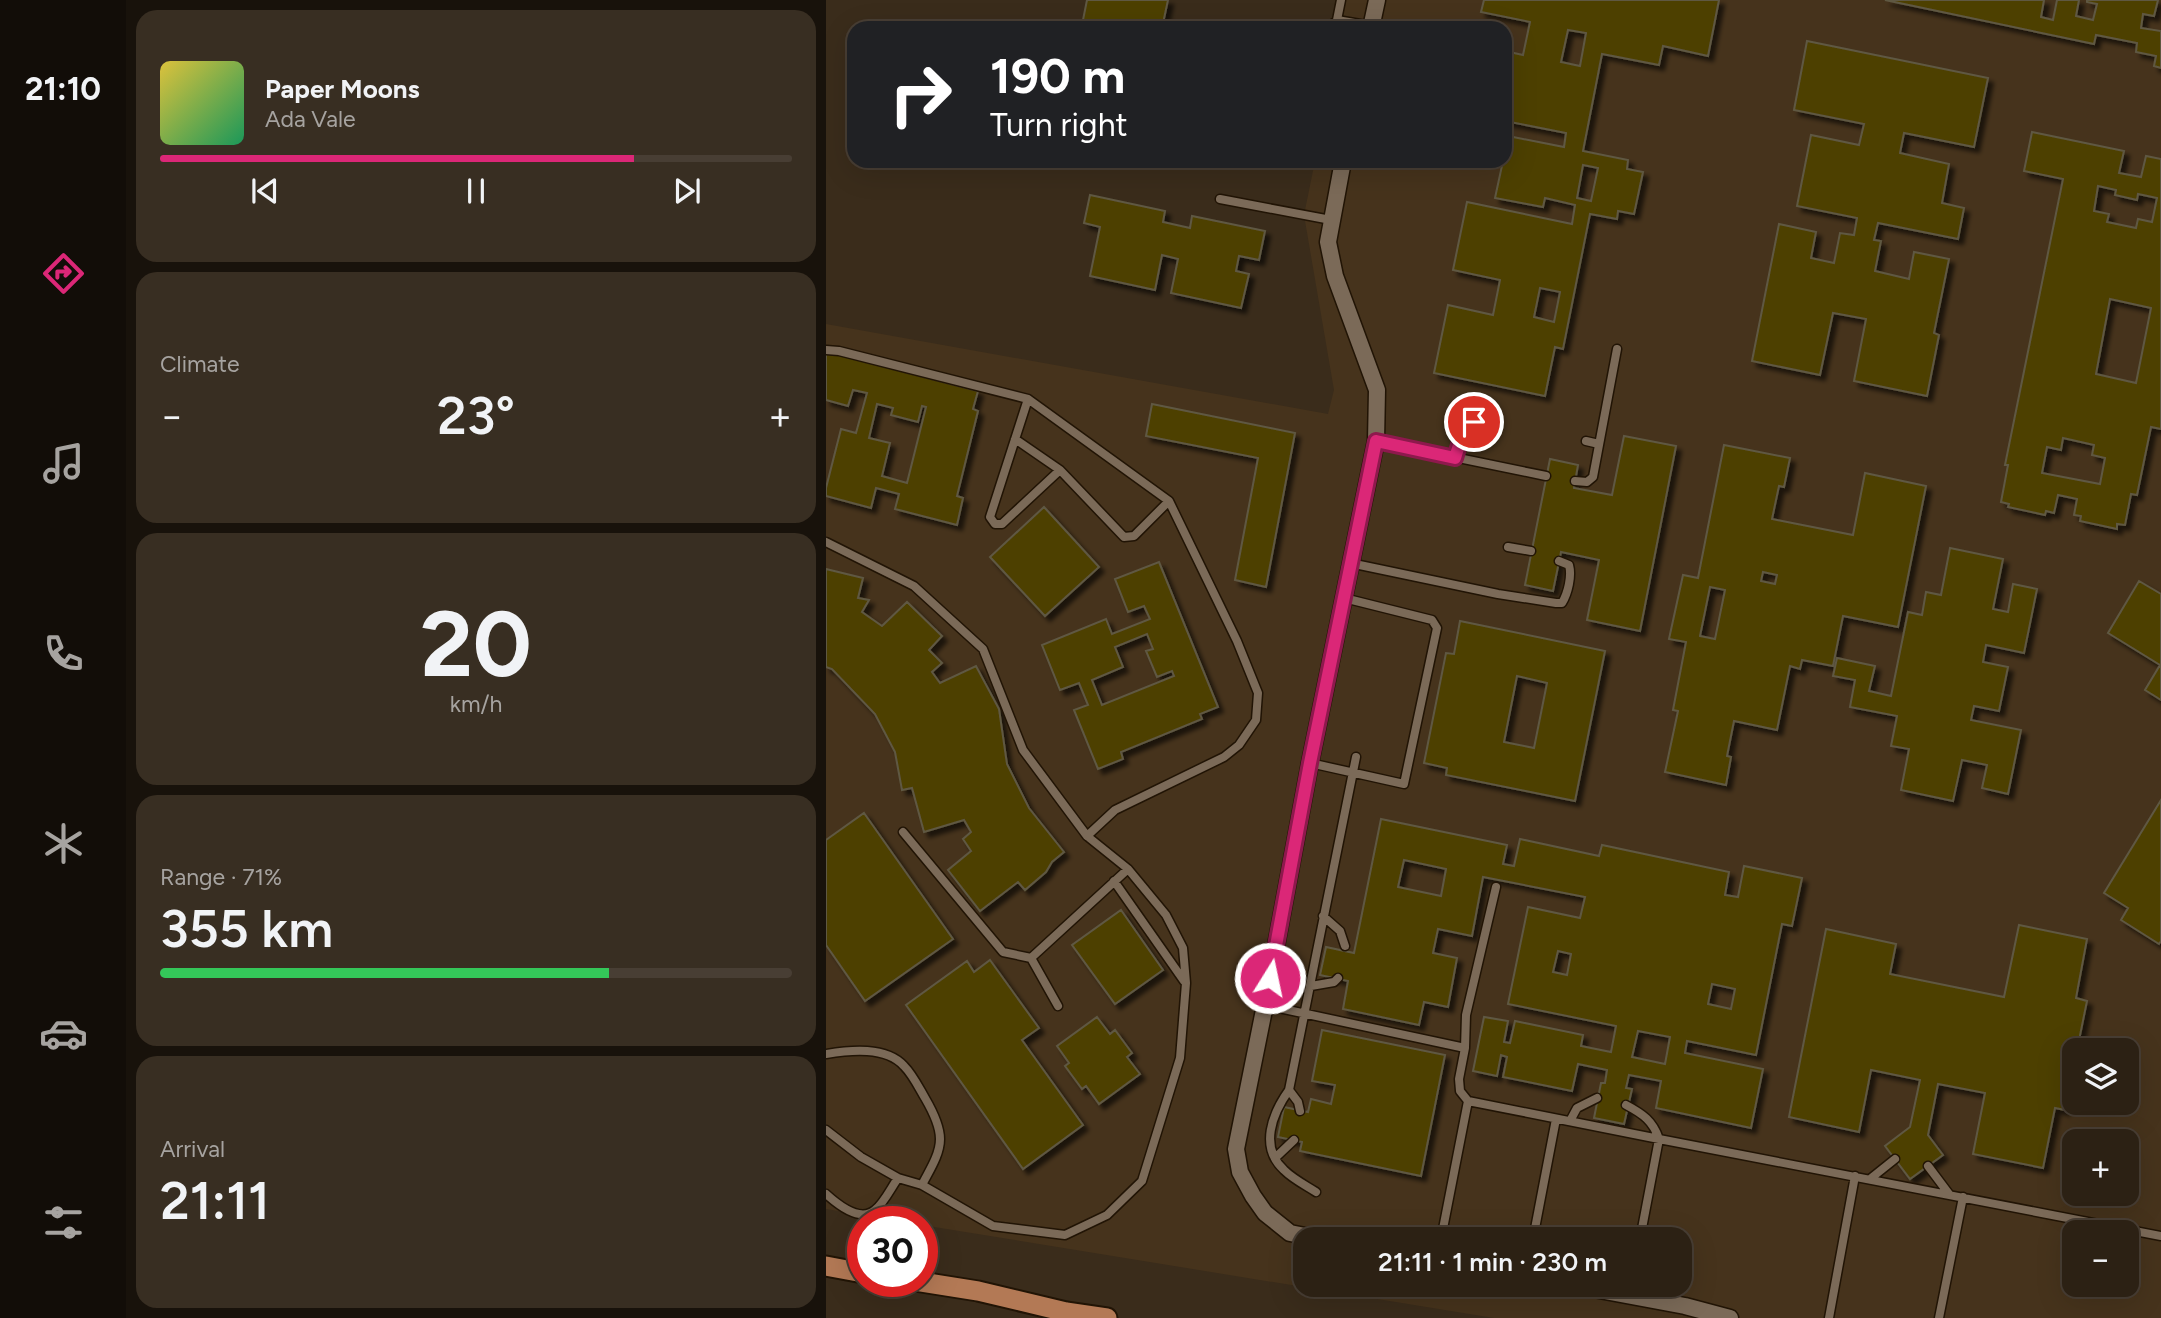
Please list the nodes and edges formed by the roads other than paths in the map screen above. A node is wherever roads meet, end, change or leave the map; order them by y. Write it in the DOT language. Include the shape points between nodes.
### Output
graph roads {
  1 [pos="1341,0"];
  2 [pos="1377,0"];
  3 [pos="1337,20"];
  4 [pos="1342,21"];
  5 [pos="1372,21"];
  6 [pos="1342,168"];
  7 [pos="1220,199"];
  8 [pos="1331,220"];
  9 [pos="1617,349"];
  10 [pos="826,350"];
  11 [pos="1028,399"];
  12 [pos="1480,423"];
  13 [pos="1015,439"];
  14 [pos="1376,441"];
  15 [pos="1586,441"];
  16 [pos="1600,444"];
  17 [pos="1455,458"];
  18 [pos="1060,470"];
  19 [pos="1546,476"];
  20 [pos="1575,481"];
  21 [pos="1169,501"];
  22 [pos="826,542"];
  23 [pos="1508,547"];
  24 [pos="1531,551"];
  25 [pos="1559,561"];
  26 [pos="1350,563"];
  27 [pos="1344,598"];
  28 [pos="1385,609"];
  29 [pos="1382,620"];
  30 [pos="1356,757"];
  31 [pos="1310,763"];
  32 [pos="1353,772"];
  33 [pos="903,832"];
  34 [pos="1087,836"];
  35 [pos="1128,869"];
  36 [pos="1114,881"];
  37 [pos="1496,887"];
  38 [pos="1323,916"];
  39 [pos="1345,946"];
  40 [pos="1031,958"];
  41 [pos="1338,978"];
  42 [pos="1186,983"];
  43 [pos="1311,986"];
  44 [pos="1265,1005"];
  45 [pos="1058,1006"];
  46 [pos="1305,1014"];
  47 [pos="1465,1048"];
  48 [pos="826,1054"];
  49 [pos="1289,1090"];
  50 [pos="1597,1098"];
  51 [pos="1468,1101"];
  52 [pos="1626,1105"];
  53 [pos="1300,1111"];
  54 [pos="1556,1119"];
  55 [pos="1570,1121"];
  56 [pos="826,1130"];
  57 [pos="1659,1139"];
  58 [pos="1294,1140"];
  59 [pos="1275,1158"];
  60 [pos="1895,1159"];
  61 [pos="1928,1166"];
  62 [pos="1855,1176"];
  63 [pos="898,1178"];
  64 [pos="1870,1179"];
  65 [pos="922,1185"];
  66 [pos="1317,1192"];
  67 [pos="826,1194"];
  68 [pos="1949,1194"];
  69 [pos="1963,1196"];
  70 [pos="1443,1227"];
  71 [pos="1535,1227"];
  72 [pos="1642,1227"];
  73 [pos="1293,1234"];
  74 [pos="2161,1236"];
  75 [pos="826,1266"];
  76 [pos="847,1270"];
  77 [pos="938,1285"];
  78 [pos="1647,1297"];
  79 [pos="1684,1312"];
  80 [pos="1065,1315"];
  81 [pos="1107,1318"];
  82 [pos="1730,1318"];
  83 [pos="1829,1318"];
  84 [pos="1939,1318"];
  1 -- 3 [label="lane"];
  2 -- 5 [label="street"];
  3 -- 4 [label="lane"];
  6 -- 8 [label="street"];
  7 -- 8 [label="lane"];
  8 -- 14 [label="street" via="1328,242 1335,276 1377,390"];
  9 -- 16 [label="lane"];
  10 -- 11 [label="lane"];
  11 -- 13 [label="lane"];
  11 -- 21 [label="lane"];
  12 -- 17 [label="lane" via="1464,429"];
  13 -- 18 [label="lane"];
  13 -- 18 [label="lane" via="990,517 995,524 1002,524"];
  14 -- 17 [label="lane"];
  14 -- 26 [label="street"];
  15 -- 16 [label="lane"];
  16 -- 20 [label="lane" via="1593,477 1587,482"];
  17 -- 19 [label="lane"];
  18 -- 21 [label="lane" via="1124,537 1133,536"];
  21 -- 34 [label="lane" via="1258,693 1256,720 1224,757 1115,810"];
  22 -- 34 [label="lane" via="914,586 983,649 1023,750"];
  23 -- 24 [label="lane"];
  25 -- 26 [label="lane" via="1569,565 1570,571 1562,603"];
  26 -- 27 [label="street"];
  27 -- 28 [label="lane"];
  27 -- 31 [label="street"];
  28 -- 29 [label="lane"];
  28 -- 32 [label="lane" via="1433,620 1437,628 1404,784"];
  30 -- 32 [label="lane"];
  31 -- 32 [label="lane"];
  31 -- 44 [label="street"];
  32 -- 38 [label="lane"];
  33 -- 40 [label="lane" via="1003,952"];
  34 -- 35 [label="lane"];
  35 -- 36 [label="lane"];
  35 -- 42 [label="lane" via="1166,915 1184,948"];
  36 -- 40 [label="lane"];
  36 -- 42 [label="lane"];
  37 -- 47 [label="lane" via="1466,1015"];
  38 -- 39 [label="lane" via="1340,931"];
  38 -- 43 [label="lane"];
  40 -- 45 [label="lane"];
  41 -- 43 [label="lane"];
  42 -- 65 [label="lane" via="1180,1058 1142,1181 1107,1215 1065,1235 993,1226"];
  43 -- 46 [label="lane"];
  44 -- 46 [label="lane"];
  44 -- 73 [label="street" via="1236,1149 1240,1172 1253,1196 1265,1213"];
  46 -- 47 [label="lane"];
  46 -- 49 [label="lane"];
  47 -- 51 [label="lane" via="1459,1079 1460,1091"];
  48 -- 65 [label="lane" via="876,1052 903,1064 939,1126 937,1154"];
  49 -- 53 [label="lane"];
  49 -- 59 [label="lane" via="1270,1127"];
  50 -- 55 [label="lane" via="1577,1108"];
  51 -- 54 [label="lane"];
  51 -- 70 [label="lane"];
  52 -- 57 [label="lane" via="1654,1125"];
  54 -- 55 [label="lane"];
  54 -- 71 [label="lane"];
  55 -- 57 [label="lane"];
  56 -- 63 [label="lane"];
  57 -- 62 [label="lane"];
  57 -- 72 [label="lane"];
  58 -- 59 [label="lane"];
  59 -- 66 [label="lane" via="1282,1169"];
  60 -- 64 [label="lane"];
  61 -- 68 [label="lane"];
  62 -- 64 [label="lane"];
  62 -- 83 [label="lane"];
  63 -- 65 [label="lane"];
  63 -- 67 [label="lane" via="876,1210 868,1214 841,1207"];
  64 -- 68 [label="lane"];
  68 -- 69 [label="lane"];
  69 -- 74 [label="lane"];
  69 -- 84 [label="lane"];
  75 -- 76 [label="main road"];
  77 -- 80 [label="main road"];
  78 -- 79 [label="street"];
  79 -- 82 [label="street"];
  80 -- 81 [label="main road"];
}
